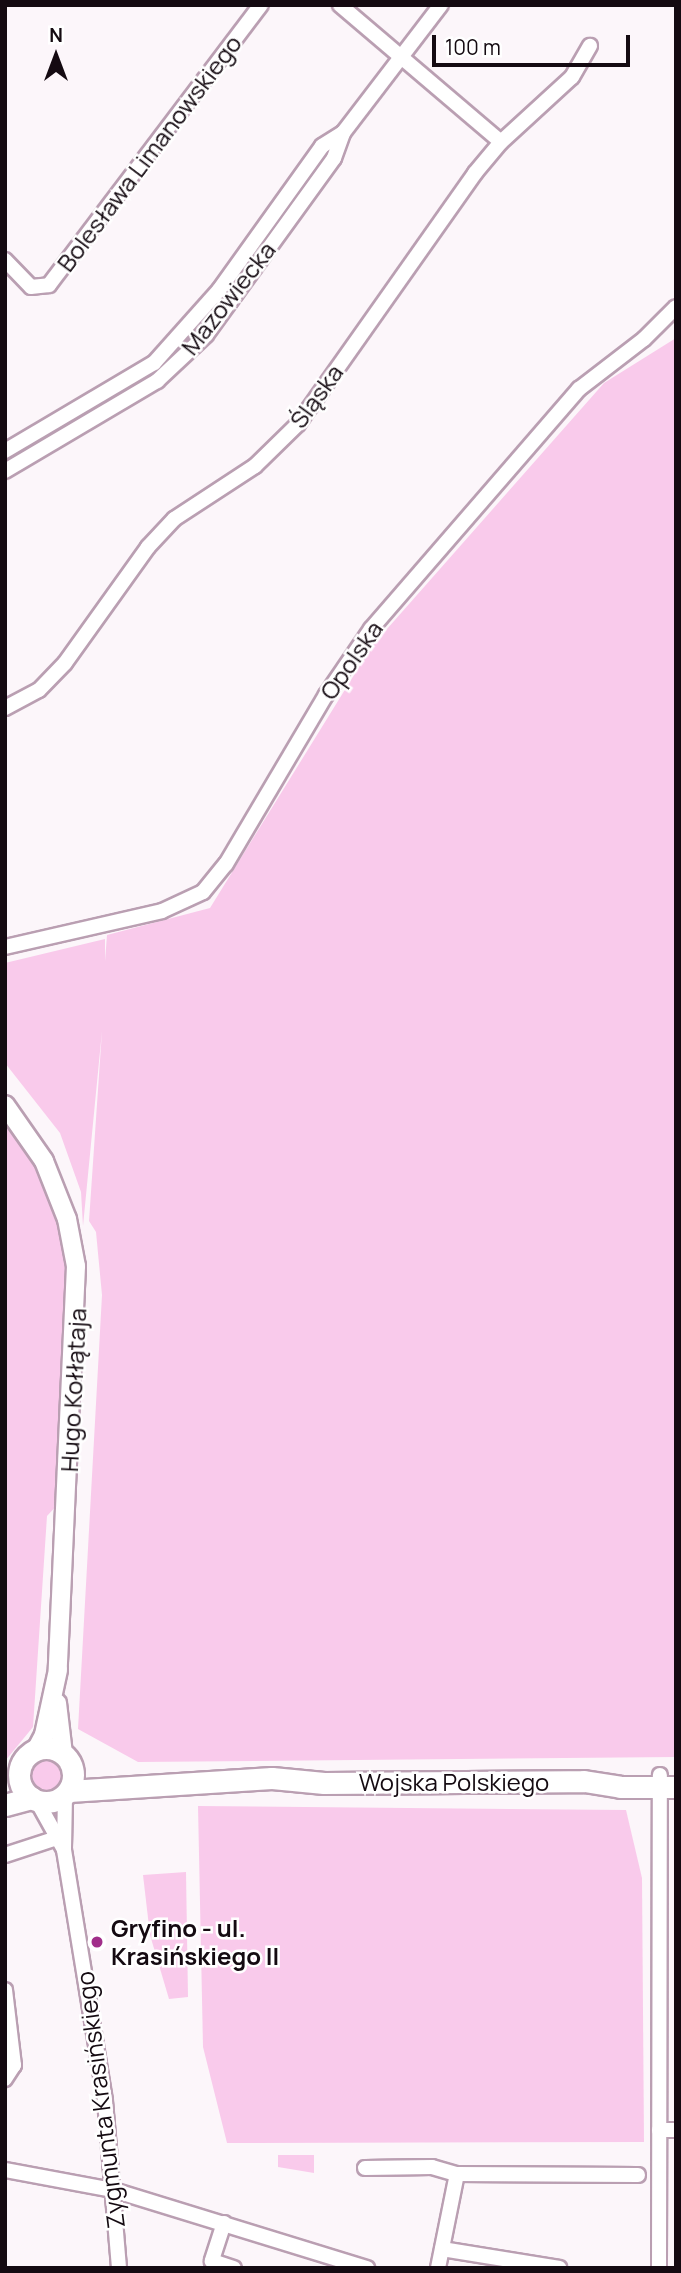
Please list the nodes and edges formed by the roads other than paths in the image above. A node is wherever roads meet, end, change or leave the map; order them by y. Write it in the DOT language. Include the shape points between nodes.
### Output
graph roads {
  1 [pos="261,5"];
  2 [pos="340,5"];
  3 [pos="441,5"];
  4 [pos="590,46"];
  5 [pos="399,58"];
  6 [pos="343,133"];
  7 [pos="501,142"];
  8 [pos="5,260"];
  9 [pos="676,307"];
  10 [pos="5,450"];
  11 [pos="5,471"];
  12 [pos="5,708"];
  13 [pos="5,947"];
  14 [pos="5,1105"];
  15 [pos="55,1692"];
  16 [pos="36,1751"];
  17 [pos="67,1759"];
  18 [pos="19,1773"];
  19 [pos="668,1781"];
  20 [pos="137,1784"];
  21 [pos="5,1791"];
  22 [pos="67,1793"];
  23 [pos="35,1800"];
  24 [pos="5,1805"];
  25 [pos="60,1844"];
  26 [pos="5,1855"];
  27 [pos="5,1990"];
  28 [pos="5,2079"];
  29 [pos="659,2130"];
  30 [pos="676,2130"];
  31 [pos="365,2168"];
  32 [pos="5,2170"];
  33 [pos="457,2174"];
  34 [pos="638,2175"];
  35 [pos="113,2190"];
  36 [pos="224,2223"];
  37 [pos="442,2249"];
  38 [pos="211,2264"];
  39 [pos="119,2268"];
  40 [pos="234,2268"];
  41 [pos="367,2268"];
  42 [pos="438,2268"];
  43 [pos="559,2268"];
  44 [pos="659,2268"];
  1 -- 8 [label="street, Bolesława Limanowskiego" via="57,278 40,289 31,287"];
  2 -- 5 [label="street"];
  3 -- 5 [label="street, Mazowiecka"];
  4 -- 7 [label="street, Śląska" via="572,77"];
  5 -- 6 [label="street, Mazowiecka"];
  5 -- 7 [label="street"];
  6 -- 10 [label="street, Mazowiecka" via="322,146 219,290 154,363"];
  6 -- 11 [label="street, Mazowiecka" via="334,159 186,356 157,381"];
  7 -- 12 [label="street, Śląska" via="298,424 255,466 174,519 148,547 65,663 38,690"];
  9 -- 13 [label="street, Opolska" via="644,340 579,389 371,629 326,695 226,864 203,892 162,911"];
  14 -- 15 [label="street, Hugo Kołłątaja" via="44,1161 67,1219 76,1266 78,1315"];
  15 -- 16 [label="street, Hugo Kołłątaja"];
  15 -- 17 [label="street, Hugo Kołłątaja"];
  16 -- 17 [label="main road" via="50,1749"];
  16 -- 18 [label="main road" via="24,1759"];
  17 -- 20 [label="main road, Wojska Polskiego"];
  17 -- 22 [label="main road" via="74,1777"];
  18 -- 21 [label="main road"];
  18 -- 23 [label="main road" via="23,1788"];
  19 -- 20 [label="main road, Wojska Polskiego" via="324,1783 273,1790 219,1784"];
  19 -- 29 [label="street"];
  20 -- 22 [label="main road, Wojska Polskiego"];
  22 -- 23 [label="main road" via="53,1802"];
  22 -- 25 [label="street, Zygmunta Krasińskiego"];
  23 -- 24 [label="main road"];
  23 -- 25 [label="street, Zygmunta Krasińskiego"];
  25 -- 26 [label="street"];
  25 -- 35 [label="street, Zygmunta Krasińskiego" via="101,2076"];
  27 -- 28 [label="street" via="14,2066"];
  29 -- 30 [label="street"];
  29 -- 44 [label="street"];
  31 -- 33 [label="street" via="432,2167"];
  32 -- 35 [label="street"];
  33 -- 34 [label="street"];
  33 -- 37 [label="street"];
  35 -- 36 [label="street"];
  35 -- 39 [label="street, Zygmunta Krasińskiego"];
  36 -- 38 [label="street"];
  36 -- 41 [label="street"];
  37 -- 42 [label="street"];
  37 -- 43 [label="street"];
  38 -- 40 [label="street"];
}
